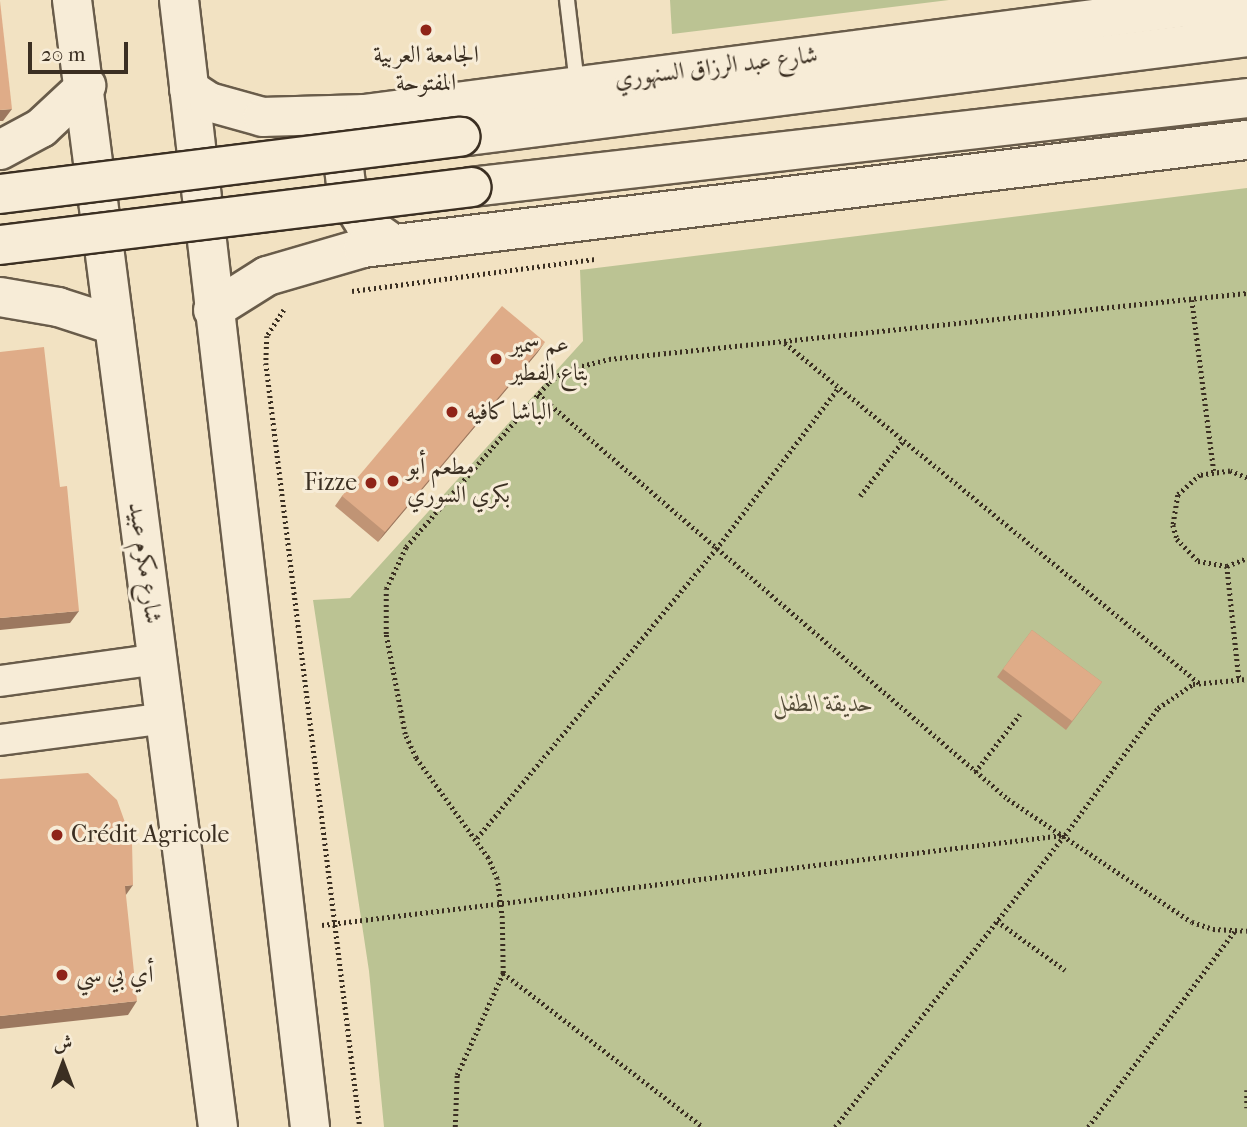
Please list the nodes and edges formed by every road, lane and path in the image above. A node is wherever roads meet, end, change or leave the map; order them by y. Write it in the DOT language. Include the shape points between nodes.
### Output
graph roads {
  1 [pos="72,0"];
  2 [pos="179,0"];
  3 [pos="567,0"];
  4 [pos="1247,12"];
  5 [pos="1247,37"];
  6 [pos="577,84"];
  7 [pos="86,86"];
  8 [pos="189,89"];
  9 [pos="1247,97"];
  10 [pos="364,114"];
  11 [pos="1247,140"];
  12 [pos="0,150"];
  13 [pos="0,194"];
  14 [pos="393,244"];
  15 [pos="0,245"];
  16 [pos="1247,292"];
  17 [pos="0,298"];
  18 [pos="1192,300"];
  19 [pos="291,304"];
  20 [pos="213,310"];
  21 [pos="114,325"];
  22 [pos="785,343"];
  23 [pos="838,388"];
  24 [pos="538,394"];
  25 [pos="902,442"];
  26 [pos="1214,471"];
  27 [pos="1247,478"];
  28 [pos="860,496"];
  29 [pos="716,549"];
  30 [pos="1247,558"];
  31 [pos="1227,566"];
  32 [pos="158,659"];
  33 [pos="1247,678"];
  34 [pos="1239,679"];
  35 [pos="0,681"];
  36 [pos="1200,683"];
  37 [pos="1020,714"];
  38 [pos="166,718"];
  39 [pos="0,740"];
  40 [pos="975,772"];
  41 [pos="1065,835"];
  42 [pos="477,838"];
  43 [pos="500,903"];
  44 [pos="361,921"];
  45 [pos="997,921"];
  46 [pos="1234,931"];
  47 [pos="1247,931"];
  48 [pos="1065,970"];
  49 [pos="502,974"];
  50 [pos="1247,1090"];
  51 [pos="1247,1108"];
  52 [pos="218,1127"];
  53 [pos="310,1127"];
  54 [pos="360,1127"];
  55 [pos="454,1127"];
  56 [pos="703,1127"];
  57 [pos="835,1127"];
  58 [pos="1088,1127"];
  1 -- 7 [label="street, شارع مكرم عبيد"];
  2 -- 8 [label="street"];
  3 -- 6 [label="lane"];
  4 -- 6 [label="street, شارع عبد الرزاق السنهوري" via="1187,7"];
  5 -- 13 [label="street, bridge"];
  6 -- 10 [label="street, شارع عبد الرزاق السنهوري"];
  7 -- 12 [label="street" via="41,128"];
  7 -- 21 [label="street, شارع مكرم عبيد"];
  8 -- 10 [label="street, شارع عبد الرزاق السنهوري" via="209,102 263,117"];
  8 -- 20 [label="street"];
  9 -- 15 [label="street, bridge"];
  10 -- 14 [label="street" via="347,144 343,178 354,211"];
  11 -- 14 [label="street"];
  14 -- 20 [label="street" via="296,265 248,286"];
  16 -- 18 [label="path"];
  17 -- 21 [label="street" via="58,306"];
  18 -- 22 [label="path"];
  18 -- 26 [label="path"];
  19 -- 54 [label="path" via="267,336 266,363"];
  20 -- 53 [label="street"];
  21 -- 32 [label="street, شارع مكرم عبيد"];
  22 -- 23 [label="path"];
  22 -- 24 [label="path" via="594,361 566,370"];
  23 -- 25 [label="path"];
  23 -- 29 [label="path"];
  24 -- 29 [label="path"];
  24 -- 42 [label="path" via="406,548 386,589 386,634 405,734 430,780"];
  25 -- 28 [label="path"];
  25 -- 36 [label="path"];
  26 -- 27 [label="path"];
  26 -- 31 [label="path" via="1187,483 1178,495 1173,525 1181,545 1198,561"];
  29 -- 40 [label="path"];
  29 -- 42 [label="path"];
  30 -- 31 [label="path"];
  31 -- 34 [label="path"];
  32 -- 35 [label="street"];
  32 -- 38 [label="street, شارع مكرم عبيد"];
  33 -- 34 [label="path"];
  34 -- 36 [label="path"];
  36 -- 41 [label="path" via="1171,695 1158,708"];
  37 -- 40 [label="path"];
  38 -- 39 [label="street"];
  38 -- 52 [label="street, شارع مكرم عبيد"];
  40 -- 41 [label="path" via="1021,809"];
  41 -- 43 [label="path"];
  41 -- 45 [label="path"];
  41 -- 46 [label="path" via="1192,922"];
  42 -- 43 [label="path" via="497,879"];
  43 -- 44 [label="path"];
  43 -- 49 [label="path"];
  45 -- 48 [label="path"];
  45 -- 57 [label="path"];
  46 -- 47 [label="path"];
  46 -- 58 [label="path"];
  49 -- 55 [label="path" via="457,1075"];
  49 -- 56 [label="path"];
  50 -- 51 [label="path"];
}
